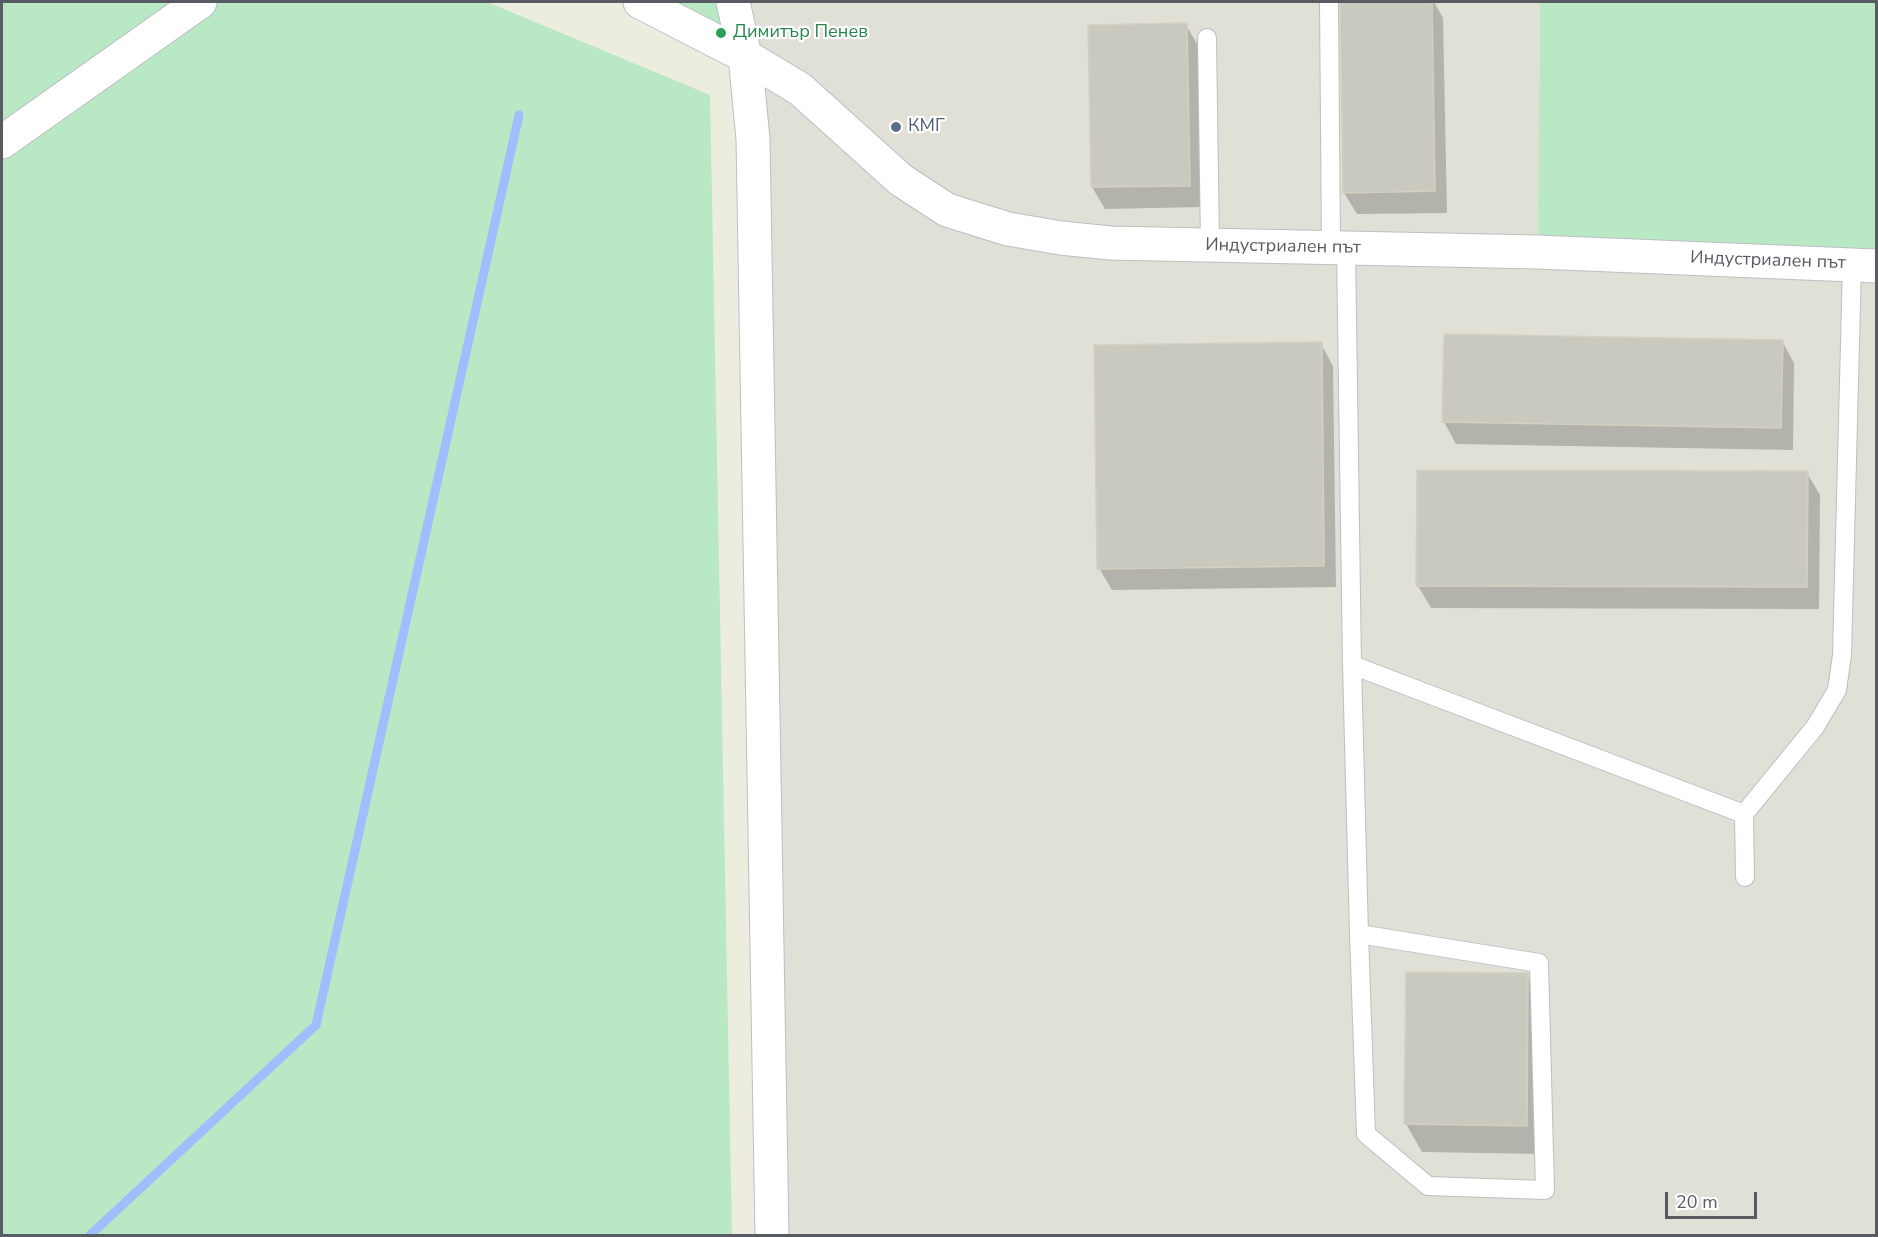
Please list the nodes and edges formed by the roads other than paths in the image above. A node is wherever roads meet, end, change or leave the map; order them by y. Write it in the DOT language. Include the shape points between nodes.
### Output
graph roads {
  1 [pos="200,2"];
  2 [pos="734,2"];
  3 [pos="1329,2"];
  4 [pos="653,4"];
  5 [pos="1207,38"];
  6 [pos="745,56"];
  7 [pos="2,142"];
  8 [pos="1210,245"];
  9 [pos="1339,248"];
  10 [pos="1864,266"];
  11 [pos="1352,665"];
  12 [pos="1744,814"];
  13 [pos="1745,877"];
  14 [pos="1359,934"];
  15 [pos="772,1236"];
  1 -- 7 [label="street"];
  2 -- 6 [label="street"];
  3 -- 9 [label="lane"];
  4 -- 6 [label="street, Индустриален път"];
  5 -- 8 [label="lane"];
  6 -- 8 [label="street, Индустриален път" via="800,89 901,180 947,210 1008,230 1061,238"];
  6 -- 15 [label="street" via="753,139"];
  8 -- 9 [label="street, Индустриален път"];
  9 -- 10 [label="street, Индустриален път"];
  9 -- 11 [label="lane"];
  10 -- 12 [label="lane" via="1837,690 1815,727"];
  11 -- 12 [label="lane"];
  11 -- 14 [label="lane"];
  12 -- 13 [label="lane"];
  14 -- 14 [label="lane" via="1366,1134 1428,1186 1545,1190 1539,963"];
}
